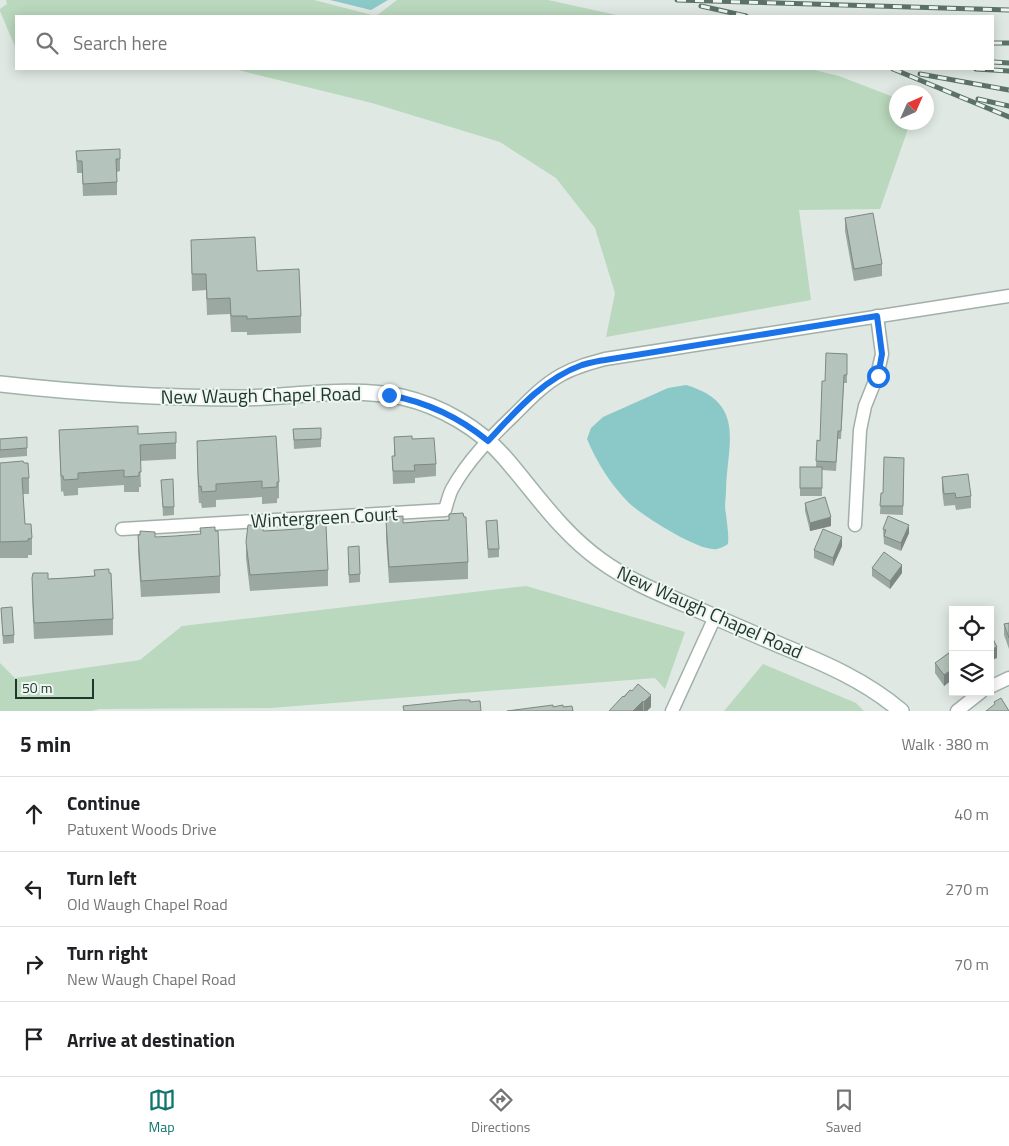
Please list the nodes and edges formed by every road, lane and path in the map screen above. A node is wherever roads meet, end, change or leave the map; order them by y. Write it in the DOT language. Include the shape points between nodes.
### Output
graph roads {
  1 [pos="1009,296"];
  2 [pos="877,316"];
  3 [pos="0,384"];
  4 [pos="488,441"];
  5 [pos="855,525"];
  6 [pos="122,529"];
  7 [pos="715,617"];
  8 [pos="1009,678"];
  9 [pos="994,685"];
  10 [pos="976,696"];
  11 [pos="672,711"];
  12 [pos="901,711"];
  13 [pos="957,711"];
  1 -- 2 [label="street"];
  2 -- 4 [label="street" via="582,365 543,386"];
  2 -- 5 [label="street" via="882,354 860,430"];
  3 -- 4 [label="street, New Waugh Chapel Road" via="167,396 389,395 436,408"];
  4 -- 6 [label="street, Wintergreen Court" via="461,474 444,510"];
  4 -- 7 [label="street, New Waugh Chapel Road" via="504,456 553,518 600,560 646,587"];
  7 -- 11 [label="street"];
  7 -- 12 [label="street, New Waugh Chapel Road" via="847,675"];
  8 -- 9 [label="street"];
  10 -- 13 [label="street"];
}
